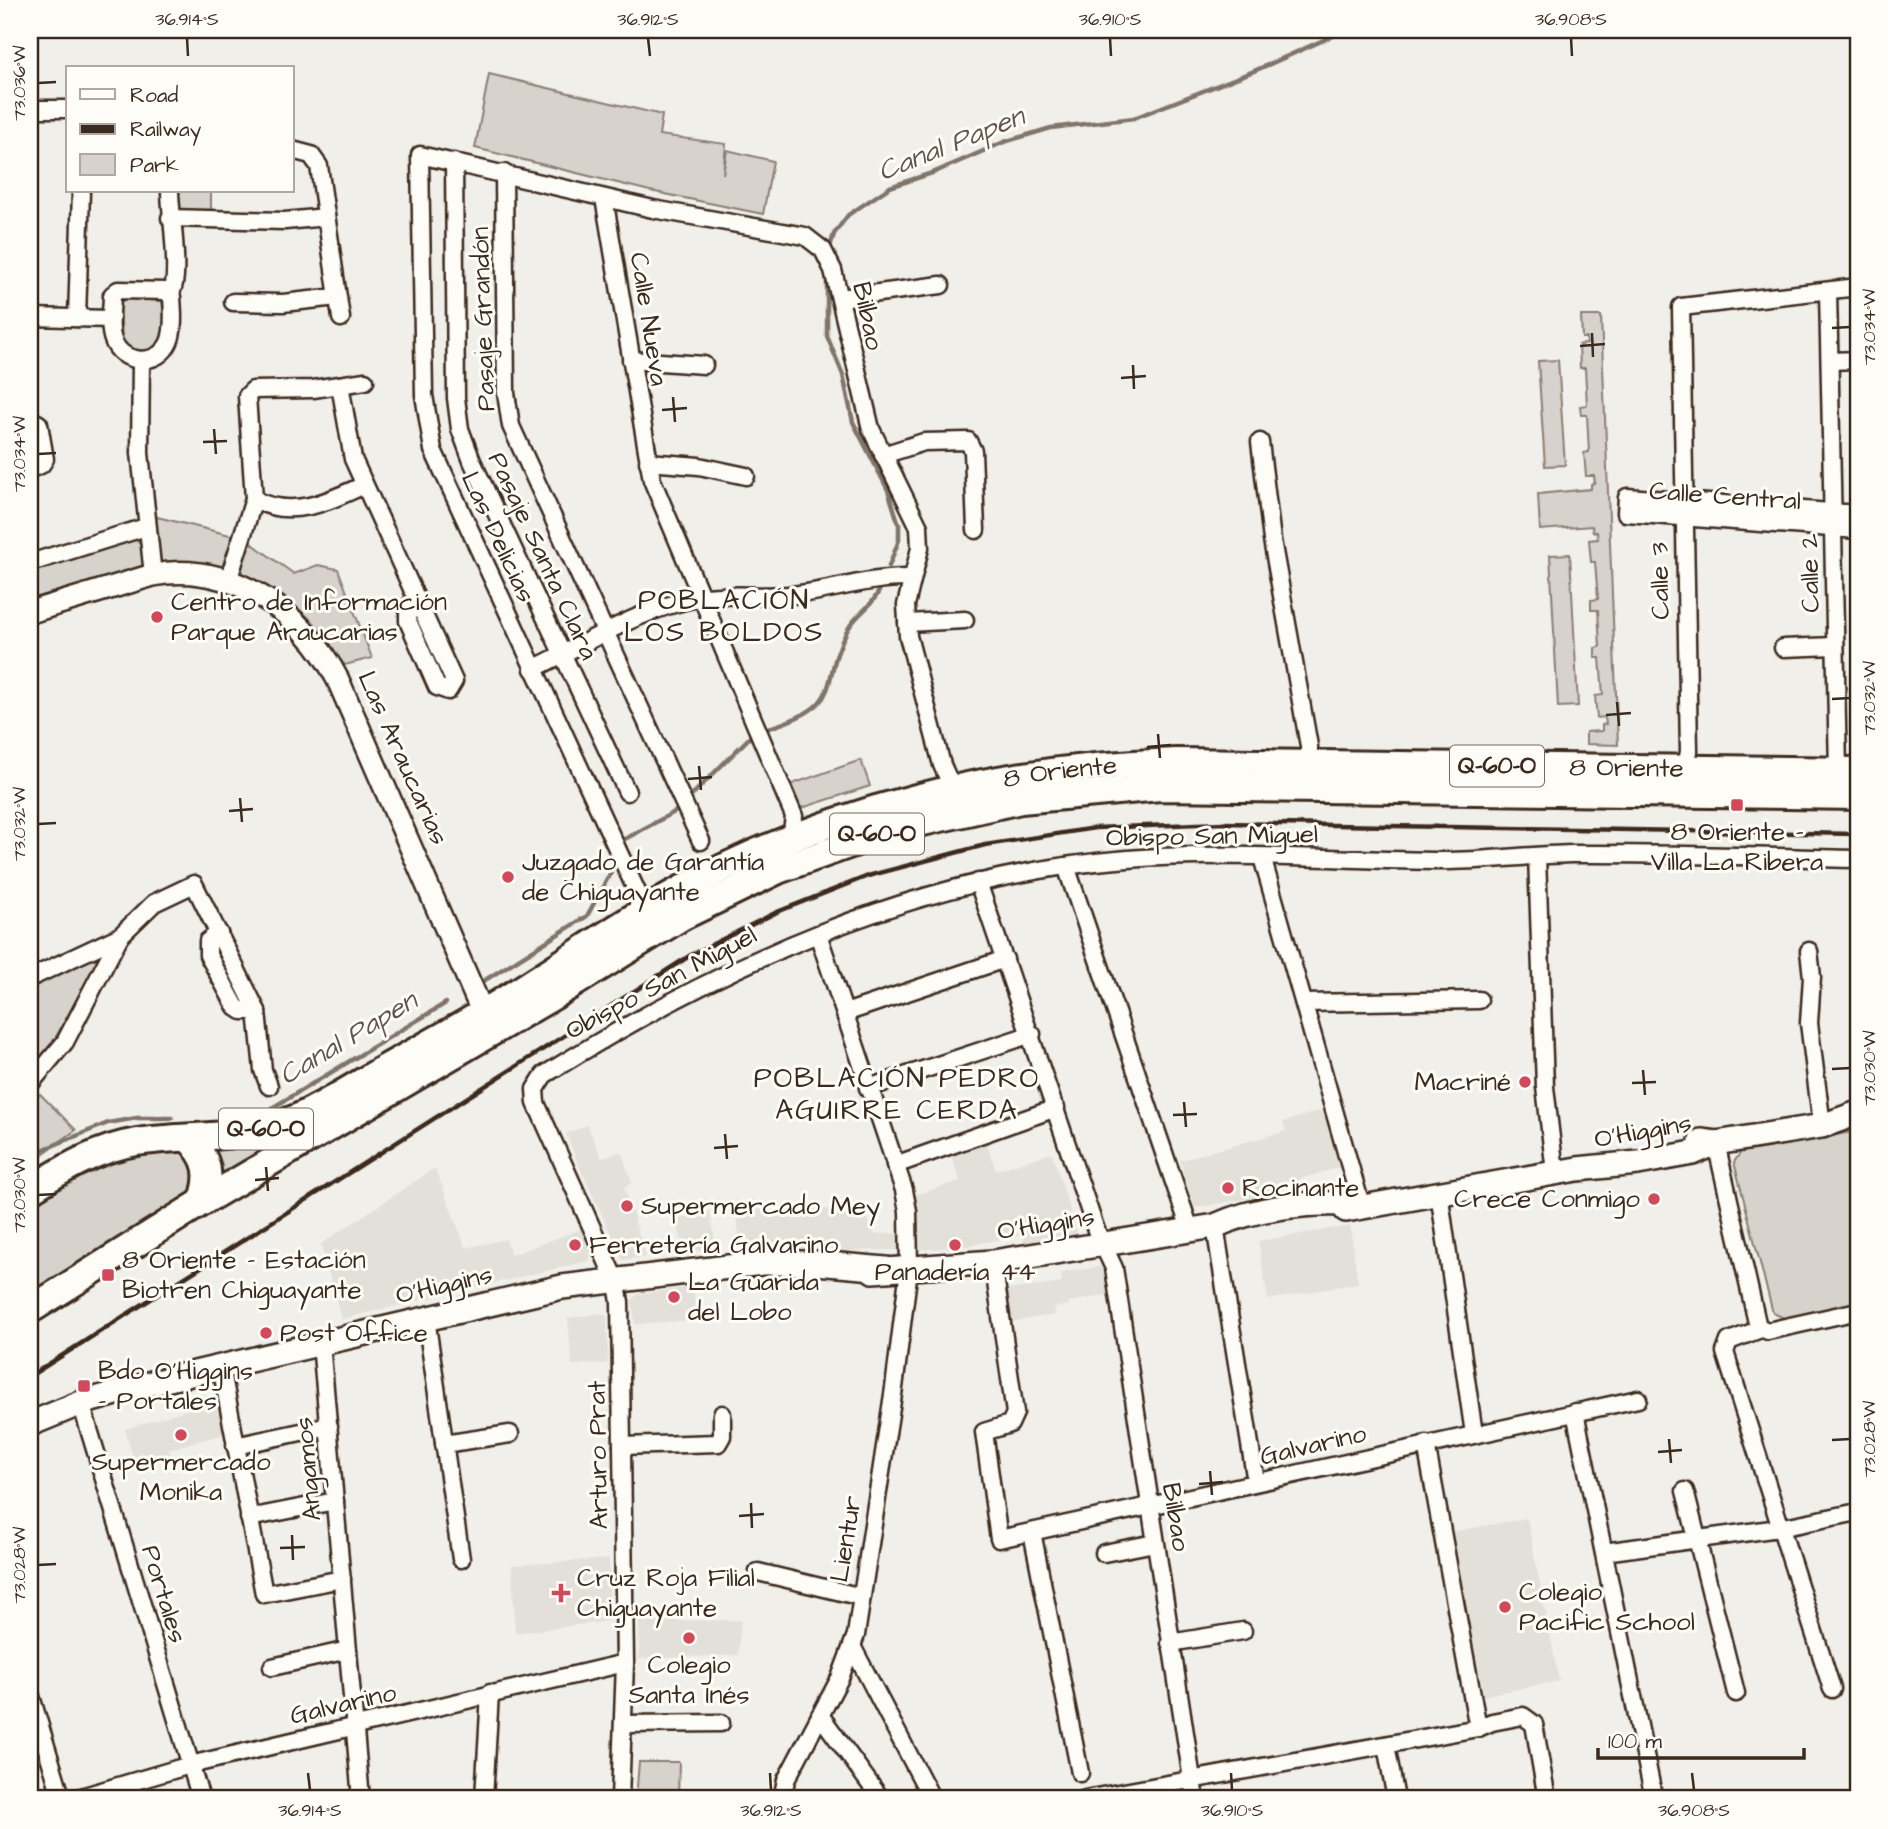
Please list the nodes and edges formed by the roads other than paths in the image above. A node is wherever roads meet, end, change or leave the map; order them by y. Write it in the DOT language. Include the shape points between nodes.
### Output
graph roads {
  1 [pos="30,109"];
  2 [pos="66,109"];
  3 [pos="294,151"];
  4 [pos="420,155"];
  5 [pos="454,162"];
  6 [pos="504,173"];
  7 [pos="81,192"];
  8 [pos="170,192"];
  9 [pos="604,198"];
  10 [pos="326,217"];
  11 [pos="170,218"];
  12 [pos="941,285"];
  13 [pos="1858,288"];
  14 [pos="1828,291"];
  15 [pos="170,294"];
  16 [pos="337,297"];
  17 [pos="840,298"];
  18 [pos="233,302"];
  19 [pos="30,317"];
  20 [pos="77,318"];
  21 [pos="341,318"];
  22 [pos="111,319"];
  23 [pos="141,360"];
  24 [pos="631,360"];
  25 [pos="1858,360"];
  26 [pos="1830,361"];
  27 [pos="704,365"];
  28 [pos="365,381"];
  29 [pos="340,385"];
  30 [pos="30,419"];
  31 [pos="1260,442"];
  32 [pos="883,455"];
  33 [pos="648,462"];
  34 [pos="30,469"];
  35 [pos="746,476"];
  36 [pos="364,485"];
  37 [pos="254,499"];
  38 [pos="1683,509"];
  39 [pos="1858,514"];
  40 [pos="1833,520"];
  41 [pos="146,527"];
  42 [pos="976,530"];
  43 [pos="1858,530"];
  44 [pos="30,563"];
  45 [pos="153,575"];
  46 [pos="911,578"];
  47 [pos="228,581"];
  48 [pos="701,597"];
  49 [pos="415,599"];
  50 [pos="30,612"];
  51 [pos="965,620"];
  52 [pos="906,623"];
  53 [pos="605,635"];
  54 [pos="1836,646"];
  55 [pos="1783,648"];
  56 [pos="563,655"];
  57 [pos="533,669"];
  58 [pos="1309,762"];
  59 [pos="1686,769"];
  60 [pos="1848,771"];
  61 [pos="953,789"];
  62 [pos="626,792"];
  63 [pos="1655,793"];
  64 [pos="1858,796"];
  65 [pos="979,808"];
  66 [pos="791,839"];
  67 [pos="701,841"];
  68 [pos="1537,856"];
  69 [pos="1262,857"];
  70 [pos="1858,859"];
  71 [pos="1066,866"];
  72 [pos="778,870"];
  73 [pos="978,883"];
  74 [pos="639,914"];
  75 [pos="818,934"];
  76 [pos="120,936"];
  77 [pos="1809,951"];
  78 [pos="1005,959"];
  79 [pos="30,978"];
  80 [pos="1479,1000"];
  81 [pos="1304,1003"];
  82 [pos="845,1013"];
  83 [pos="490,1021"];
  84 [pos="1031,1034"];
  85 [pos="30,1084"];
  86 [pos="269,1086"];
  87 [pos="535,1088"];
  88 [pos="868,1088"];
  89 [pos="1056,1108"];
  90 [pos="1858,1113"];
  91 [pos="1822,1126"];
  92 [pos="1858,1126"];
  93 [pos="188,1138"];
  94 [pos="1716,1143"];
  95 [pos="895,1165"];
  96 [pos="1566,1170"];
  97 [pos="30,1190"];
  98 [pos="1439,1192"];
  99 [pos="202,1202"];
  100 [pos="1361,1205"];
  101 [pos="1215,1226"];
  102 [pos="1189,1230"];
  103 [pos="1104,1243"];
  104 [pos="993,1262"];
  105 [pos="897,1269"];
  106 [pos="614,1279"];
  107 [pos="30,1310"];
  108 [pos="1858,1311"];
  109 [pos="426,1318"];
  110 [pos="1761,1329"];
  111 [pos="321,1343"];
  112 [pos="221,1366"];
  113 [pos="1638,1399"];
  114 [pos="81,1403"];
  115 [pos="1575,1412"];
  116 [pos="722,1413"];
  117 [pos="30,1424"];
  118 [pos="328,1426"];
  119 [pos="510,1434"];
  120 [pos="1474,1434"];
  121 [pos="444,1444"];
  122 [pos="1426,1444"];
  123 [pos="235,1446"];
  124 [pos="622,1446"];
  125 [pos="1256,1482"];
  126 [pos="1685,1491"];
  127 [pos="335,1502"];
  128 [pos="1149,1506"];
  129 [pos="1858,1512"];
  130 [pos="249,1518"];
  131 [pos="1779,1528"];
  132 [pos="1032,1532"];
  133 [pos="1697,1540"];
  134 [pos="1155,1543"];
  135 [pos="1604,1552"];
  136 [pos="1104,1553"];
  137 [pos="461,1559"];
  138 [pos="758,1572"];
  139 [pos="342,1579"];
  140 [pos="862,1597"];
  141 [pos="1242,1630"];
  142 [pos="1170,1643"];
  143 [pos="853,1648"];
  144 [pos="348,1650"];
  145 [pos="625,1663"];
  146 [pos="272,1667"];
  147 [pos="1832,1689"];
  148 [pos="1736,1692"];
  149 [pos="30,1693"];
  150 [pos="490,1693"];
  151 [pos="820,1715"];
  152 [pos="721,1723"];
  153 [pos="624,1724"];
  154 [pos="355,1726"];
  155 [pos="1478,1728"];
  156 [pos="1386,1745"];
  157 [pos="190,1765"];
  158 [pos="1080,1773"];
  159 [pos="1192,1780"];
  160 [pos="62,1799"];
  161 [pos="74,1799"];
  162 [pos="201,1799"];
  163 [pos="361,1799"];
  164 [pos="484,1799"];
  165 [pos="620,1799"];
  166 [pos="782,1799"];
  167 [pos="881,1799"];
  168 [pos="932,1799"];
  169 [pos="1085,1799"];
  170 [pos="1195,1799"];
  171 [pos="1396,1799"];
  172 [pos="1547,1799"];
  173 [pos="1654,1799"];
  1 -- 2 [label="street"];
  3 -- 10 [label="street" via="311,155 317,162"];
  4 -- 5 [label="street, Bilbao"];
  4 -- 57 [label="street, Las Delicias" via="428,430 439,468"];
  5 -- 6 [label="street, Bilbao"];
  5 -- 56 [label="street, Pasaje Santa Clara" via="460,429"];
  6 -- 9 [label="street, Bilbao"];
  6 -- 53 [label="street, Pasaje Grandón" via="508,413 522,454"];
  7 -- 20 [label="street"];
  8 -- 11 [label="street"];
  9 -- 17 [label="street, Bilbao" via="805,236 823,250"];
  9 -- 24 [label="street, Calle Nueva"];
  10 -- 11 [label="street" via="285,221"];
  10 -- 16 [label="street"];
  11 -- 15 [label="street" via="176,272"];
  12 -- 17 [label="street"];
  13 -- 14 [label="street"];
  14 -- 26 [label="street, Calle 2"];
  14 -- 38 [label="street, Calle 3" via="1681,307"];
  15 -- 22 [label="street" via="116,291"];
  15 -- 23 [label="street" via="169,342 156,356"];
  16 -- 18 [label="street"];
  16 -- 21 [label="street"];
  17 -- 32 [label="street, Bilbao" via="868,419"];
  19 -- 20 [label="street"];
  20 -- 22 [label="street"];
  22 -- 23 [label="street" via="115,345 127,356"];
  23 -- 41 [label="street" via="140,453"];
  24 -- 27 [label="street"];
  24 -- 33 [label="street, Calle Nueva"];
  25 -- 26 [label="street"];
  26 -- 40 [label="street, Calle 2"];
  28 -- 29 [label="street"];
  29 -- 36 [label="street" via="353,459"];
  29 -- 37 [label="street" via="249,392"];
  30 -- 34 [label="street" via="39,425 45,459"];
  31 -- 58 [label="street"];
  32 -- 42 [label="street" via="924,442 968,441 973,451"];
  32 -- 46 [label="street, Bilbao" via="920,532"];
  33 -- 35 [label="street"];
  33 -- 48 [label="street, Calle Nueva" via="659,500"];
  36 -- 37 [label="street" via="326,503 302,508 278,508"];
  36 -- 49 [label="street"];
  37 -- 47 [label="street"];
  38 -- 40 [label="street, Calle Central"];
  38 -- 59 [label="street, Calle 3"];
  39 -- 40 [label="street, Calle Central"];
  40 -- 43 [label="street, Calle Central"];
  40 -- 54 [label="street, Calle 2"];
  41 -- 44 [label="street"];
  41 -- 45 [label="street"];
  45 -- 47 [label="street, Las Araucarias" via="191,573"];
  45 -- 50 [label="street, Las Araucarias"];
  46 -- 48 [label="street" via="782,596"];
  46 -- 52 [label="street, Bilbao"];
  47 -- 83 [label="street, Las Araucarias" via="288,615 331,665"];
  48 -- 53 [label="street"];
  48 -- 66 [label="street, Calle Nueva" via="794,816"];
  49 -- 49 [label="street" via="408,608 408,621 438,687 448,691 454,681"];
  51 -- 52 [label="street"];
  52 -- 61 [label="street, Bilbao" via="934,736"];
  53 -- 56 [label="street"];
  53 -- 67 [label="street, Pasaje Grandón"];
  54 -- 55 [label="street"];
  54 -- 60 [label="street, Calle 2"];
  56 -- 57 [label="street"];
  56 -- 62 [label="street, Pasaje Santa Clara"];
  57 -- 74 [label="street, Las Delicias" via="638,894"];
  58 -- 59 [label="main road, 8 Oriente / Q-60-O"];
  58 -- 61 [label="main road, 8 Oriente / Q-60-O" via="1129,764"];
  59 -- 60 [label="main road, 8 Oriente / Q-60-O"];
  59 -- 63 [label="main road"];
  61 -- 65 [label="main road" via="963,801"];
  61 -- 66 [label="main road, 8 Oriente / Q-60-O"];
  63 -- 64 [label="main road, 8 Oriente / Q-60-O"];
  63 -- 65 [label="main road, 8 Oriente / Q-60-O" via="1160,787 1065,794"];
  65 -- 72 [label="main road, 8 Oriente / Q-60-O" via="877,834"];
  66 -- 72 [label="main road" via="791,850"];
  66 -- 74 [label="main road, 8 Oriente / Q-60-O" via="705,877"];
  68 -- 69 [label="street, Obispo San Miguel" via="1442,861"];
  68 -- 70 [label="street, Obispo San Miguel"];
  68 -- 96 [label="street" via="1545,1087"];
  69 -- 71 [label="street, Obispo San Miguel" via="1154,857"];
  69 -- 81 [label="street"];
  71 -- 73 [label="street, Obispo San Miguel"];
  71 -- 102 [label="street"];
  72 -- 83 [label="main road, 8 Oriente / Q-60-O"];
  73 -- 75 [label="street, Obispo San Miguel"];
  73 -- 78 [label="street, Bilbao"];
  74 -- 83 [label="main road, 8 Oriente / Q-60-O"];
  75 -- 82 [label="street, Lientur"];
  75 -- 87 [label="street, Obispo San Miguel" via="660,1006 544,1075"];
  76 -- 79 [label="street"];
  76 -- 85 [label="street" via="65,1042"];
  76 -- 86 [label="street" via="154,903 194,884 257,1011"];
  77 -- 91 [label="street" via="1809,1023"];
  78 -- 82 [label="street"];
  78 -- 84 [label="street, Bilbao"];
  80 -- 81 [label="street"];
  81 -- 100 [label="street"];
  82 -- 88 [label="street, Lientur"];
  83 -- 93 [label="main road, Q-60-O" via="298,1117 251,1132"];
  83 -- 99 [label="main road, Q-60-O"];
  84 -- 88 [label="street"];
  84 -- 89 [label="street, Bilbao"];
  87 -- 106 [label="street, Arturo Prat" via="536,1103"];
  88 -- 95 [label="street, Lientur"];
  89 -- 95 [label="street"];
  89 -- 103 [label="street, Bilbao"];
  90 -- 91 [label="main road, O'Higgins"];
  91 -- 92 [label="main road, O'Higgins"];
  91 -- 94 [label="main road, O'Higgins"];
  93 -- 97 [label="main road, Q-60-O" via="115,1146"];
  93 -- 99 [label="main road" via="201,1152 208,1170"];
  94 -- 96 [label="main road, O'Higgins" via="1662,1144"];
  94 -- 110 [label="street" via="1755,1320"];
  95 -- 105 [label="street, Lientur" via="906,1199"];
  96 -- 98 [label="main road, O'Higgins"];
  98 -- 100 [label="main road, O'Higgins"];
  98 -- 120 [label="street"];
  99 -- 107 [label="main road, Q-60-O"];
  100 -- 101 [label="main road, O'Higgins" via="1246,1227"];
  101 -- 102 [label="main road, O'Higgins"];
  101 -- 125 [label="street"];
  102 -- 103 [label="main road, O'Higgins"];
  103 -- 104 [label="main road, O'Higgins"];
  103 -- 128 [label="street, Bilbao" via="1114,1268"];
  104 -- 105 [label="main road, O'Higgins"];
  104 -- 132 [label="street, Galvarino" via="1015,1413 1010,1424 984,1432 999,1539"];
  105 -- 106 [label="main road, O'Higgins" via="783,1262"];
  105 -- 140 [label="street, Lientur"];
  106 -- 109 [label="main road, O'Higgins"];
  106 -- 124 [label="street, Arturo Prat" via="620,1302"];
  108 -- 110 [label="street"];
  109 -- 111 [label="main road, O'Higgins"];
  109 -- 121 [label="street"];
  110 -- 131 [label="street" via="1729,1341 1725,1352"];
  111 -- 112 [label="main road, O'Higgins"];
  111 -- 118 [label="street, Angamos"];
  112 -- 114 [label="main road, O'Higgins"];
  112 -- 123 [label="street"];
  113 -- 115 [label="street, Galvarino"];
  114 -- 117 [label="main road, O'Higgins"];
  114 -- 157 [label="street, Portales"];
  115 -- 120 [label="street, Galvarino"];
  115 -- 135 [label="street"];
  116 -- 124 [label="street" via="718,1443"];
  118 -- 123 [label="street"];
  118 -- 127 [label="street, Angamos"];
  119 -- 121 [label="street"];
  120 -- 122 [label="street, Galvarino"];
  121 -- 137 [label="street"];
  122 -- 125 [label="street, Galvarino"];
  122 -- 155 [label="street"];
  123 -- 130 [label="street"];
  124 -- 145 [label="street, Arturo Prat"];
  125 -- 128 [label="street, Galvarino"];
  126 -- 133 [label="street"];
  127 -- 130 [label="street"];
  127 -- 139 [label="street, Angamos"];
  128 -- 132 [label="street, Galvarino"];
  128 -- 134 [label="street, Bilbao"];
  129 -- 131 [label="street"];
  130 -- 139 [label="street" via="264,1594"];
  131 -- 133 [label="street"];
  131 -- 147 [label="street"];
  132 -- 158 [label="street"];
  133 -- 135 [label="street"];
  133 -- 148 [label="street"];
  134 -- 136 [label="street"];
  134 -- 142 [label="street, Bilbao"];
  135 -- 173 [label="street"];
  138 -- 140 [label="street"];
  139 -- 144 [label="street, Angamos"];
  140 -- 143 [label="street, Lientur"];
  141 -- 142 [label="street"];
  142 -- 159 [label="street, Bilbao"];
  143 -- 151 [label="street, Lientur"];
  143 -- 168 [label="street"];
  144 -- 146 [label="street"];
  144 -- 154 [label="street, Angamos"];
  145 -- 150 [label="street, Galvarino"];
  145 -- 153 [label="street, Arturo Prat"];
  149 -- 160 [label="street"];
  150 -- 154 [label="street, Galvarino"];
  150 -- 164 [label="street"];
  151 -- 166 [label="street, Lientur" via="786,1780"];
  151 -- 167 [label="street"];
  152 -- 153 [label="street"];
  153 -- 165 [label="street, Arturo Prat"];
  154 -- 157 [label="street, Galvarino"];
  154 -- 163 [label="street, Angamos"];
  155 -- 156 [label="street"];
  155 -- 172 [label="street" via="1523,1717 1532,1720"];
  156 -- 159 [label="street"];
  156 -- 171 [label="street"];
  157 -- 161 [label="street, Galvarino"];
  157 -- 162 [label="street, Portales"];
  159 -- 169 [label="street"];
  159 -- 170 [label="street, Bilbao"];
}
